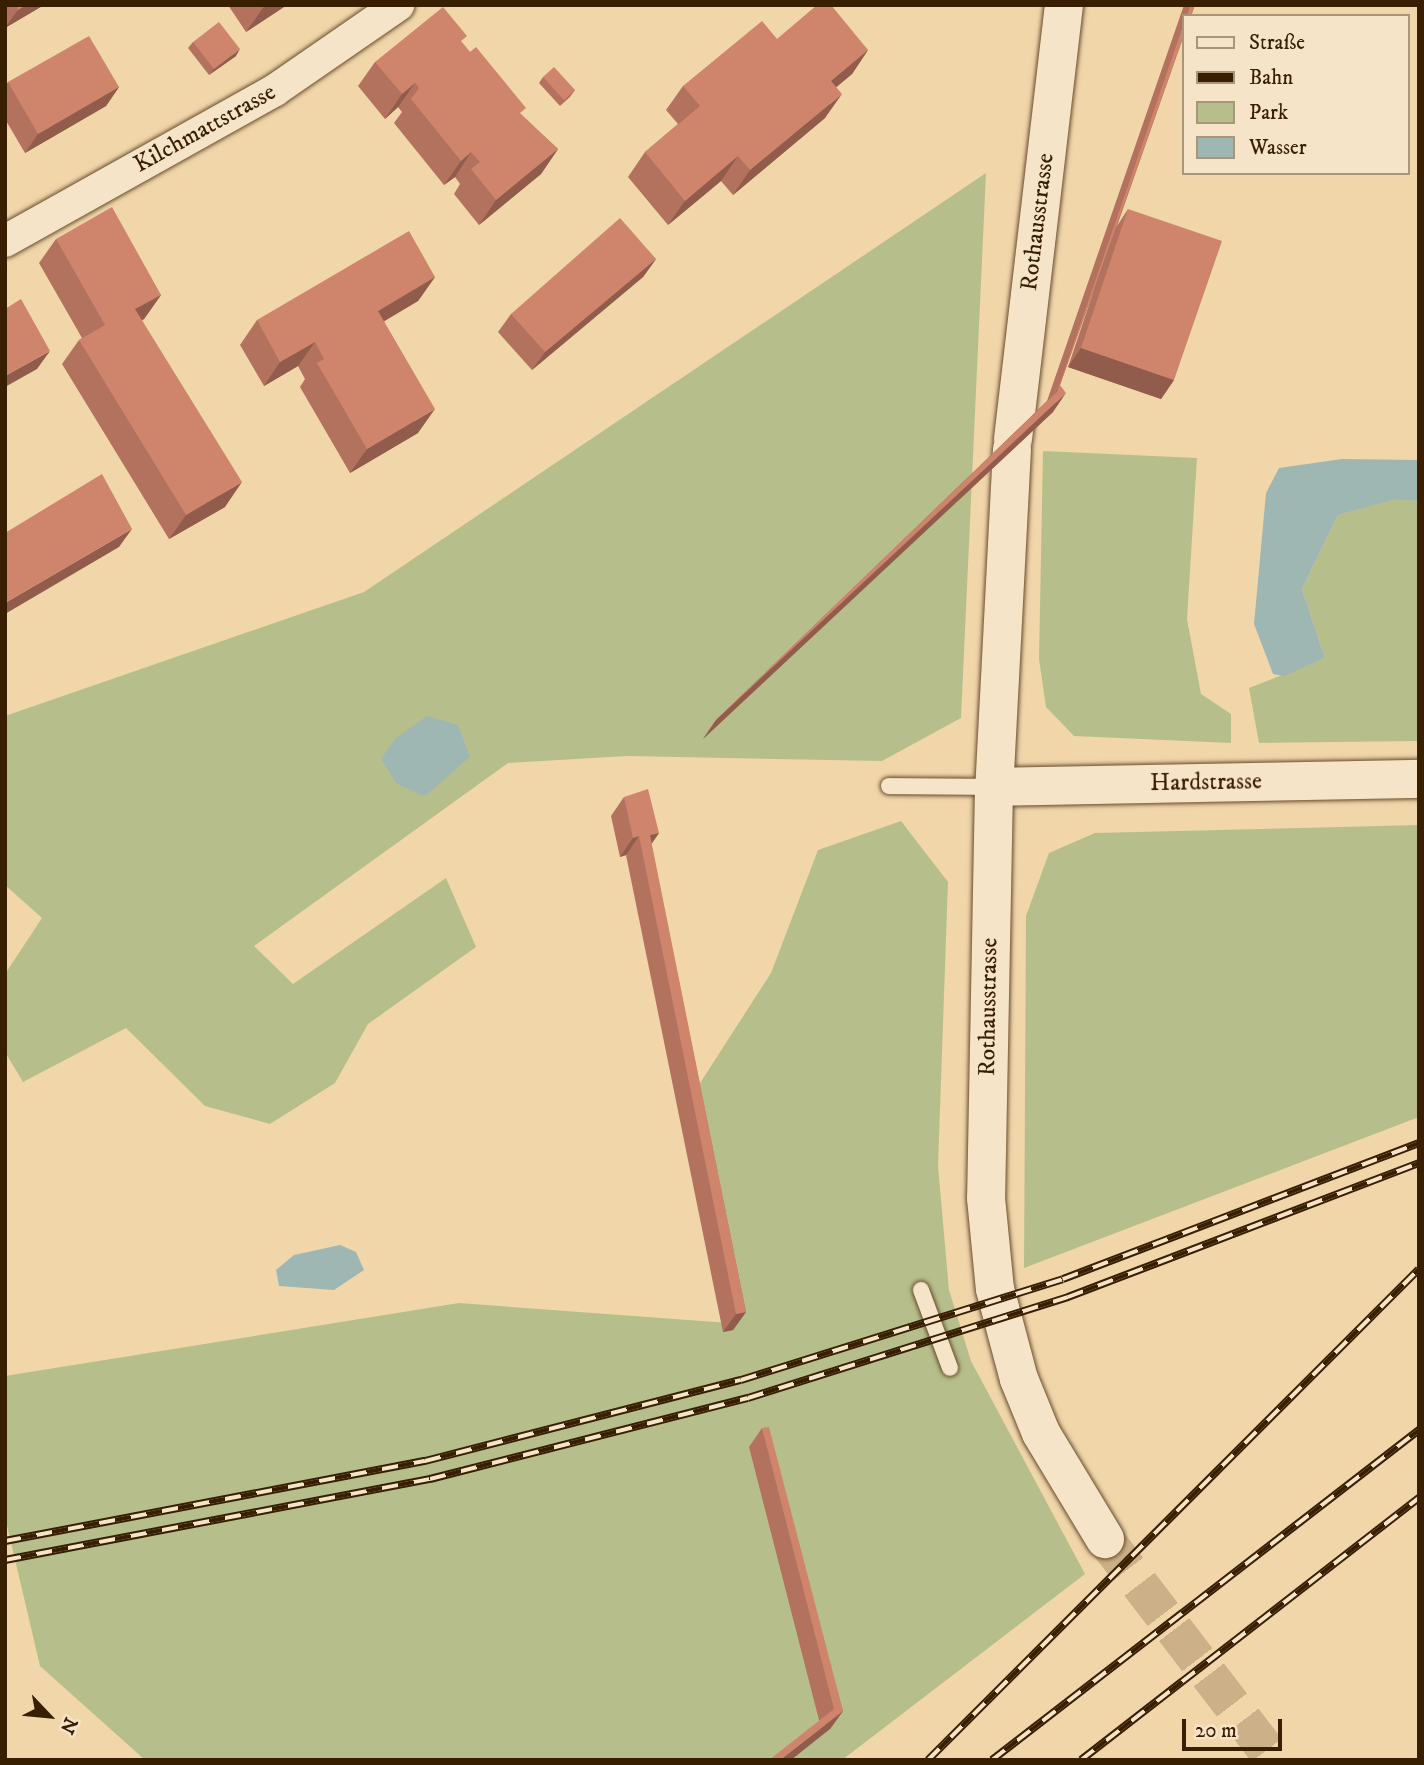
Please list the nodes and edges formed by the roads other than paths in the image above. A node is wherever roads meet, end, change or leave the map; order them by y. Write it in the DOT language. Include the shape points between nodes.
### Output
graph roads {
  1 [pos="398,5"];
  2 [pos="1064,5"];
  3 [pos="5,241"];
  4 [pos="1419,779"];
  5 [pos="889,786"];
  6 [pos="994,788"];
  7 [pos="921,1290"];
  8 [pos="950,1368"];
  9 [pos="1105,1539"];
  1 -- 3 [label="street, Kilchmattstrasse" via="275,90"];
  2 -- 6 [label="street, Rothausstrasse" via="1013,444"];
  4 -- 6 [label="street, Hardstrasse"];
  5 -- 6 [label="lane"];
  6 -- 9 [label="street, Rothausstrasse" via="986,1198 995,1289 1041,1433"];
  7 -- 8 [label="lane"];
}
